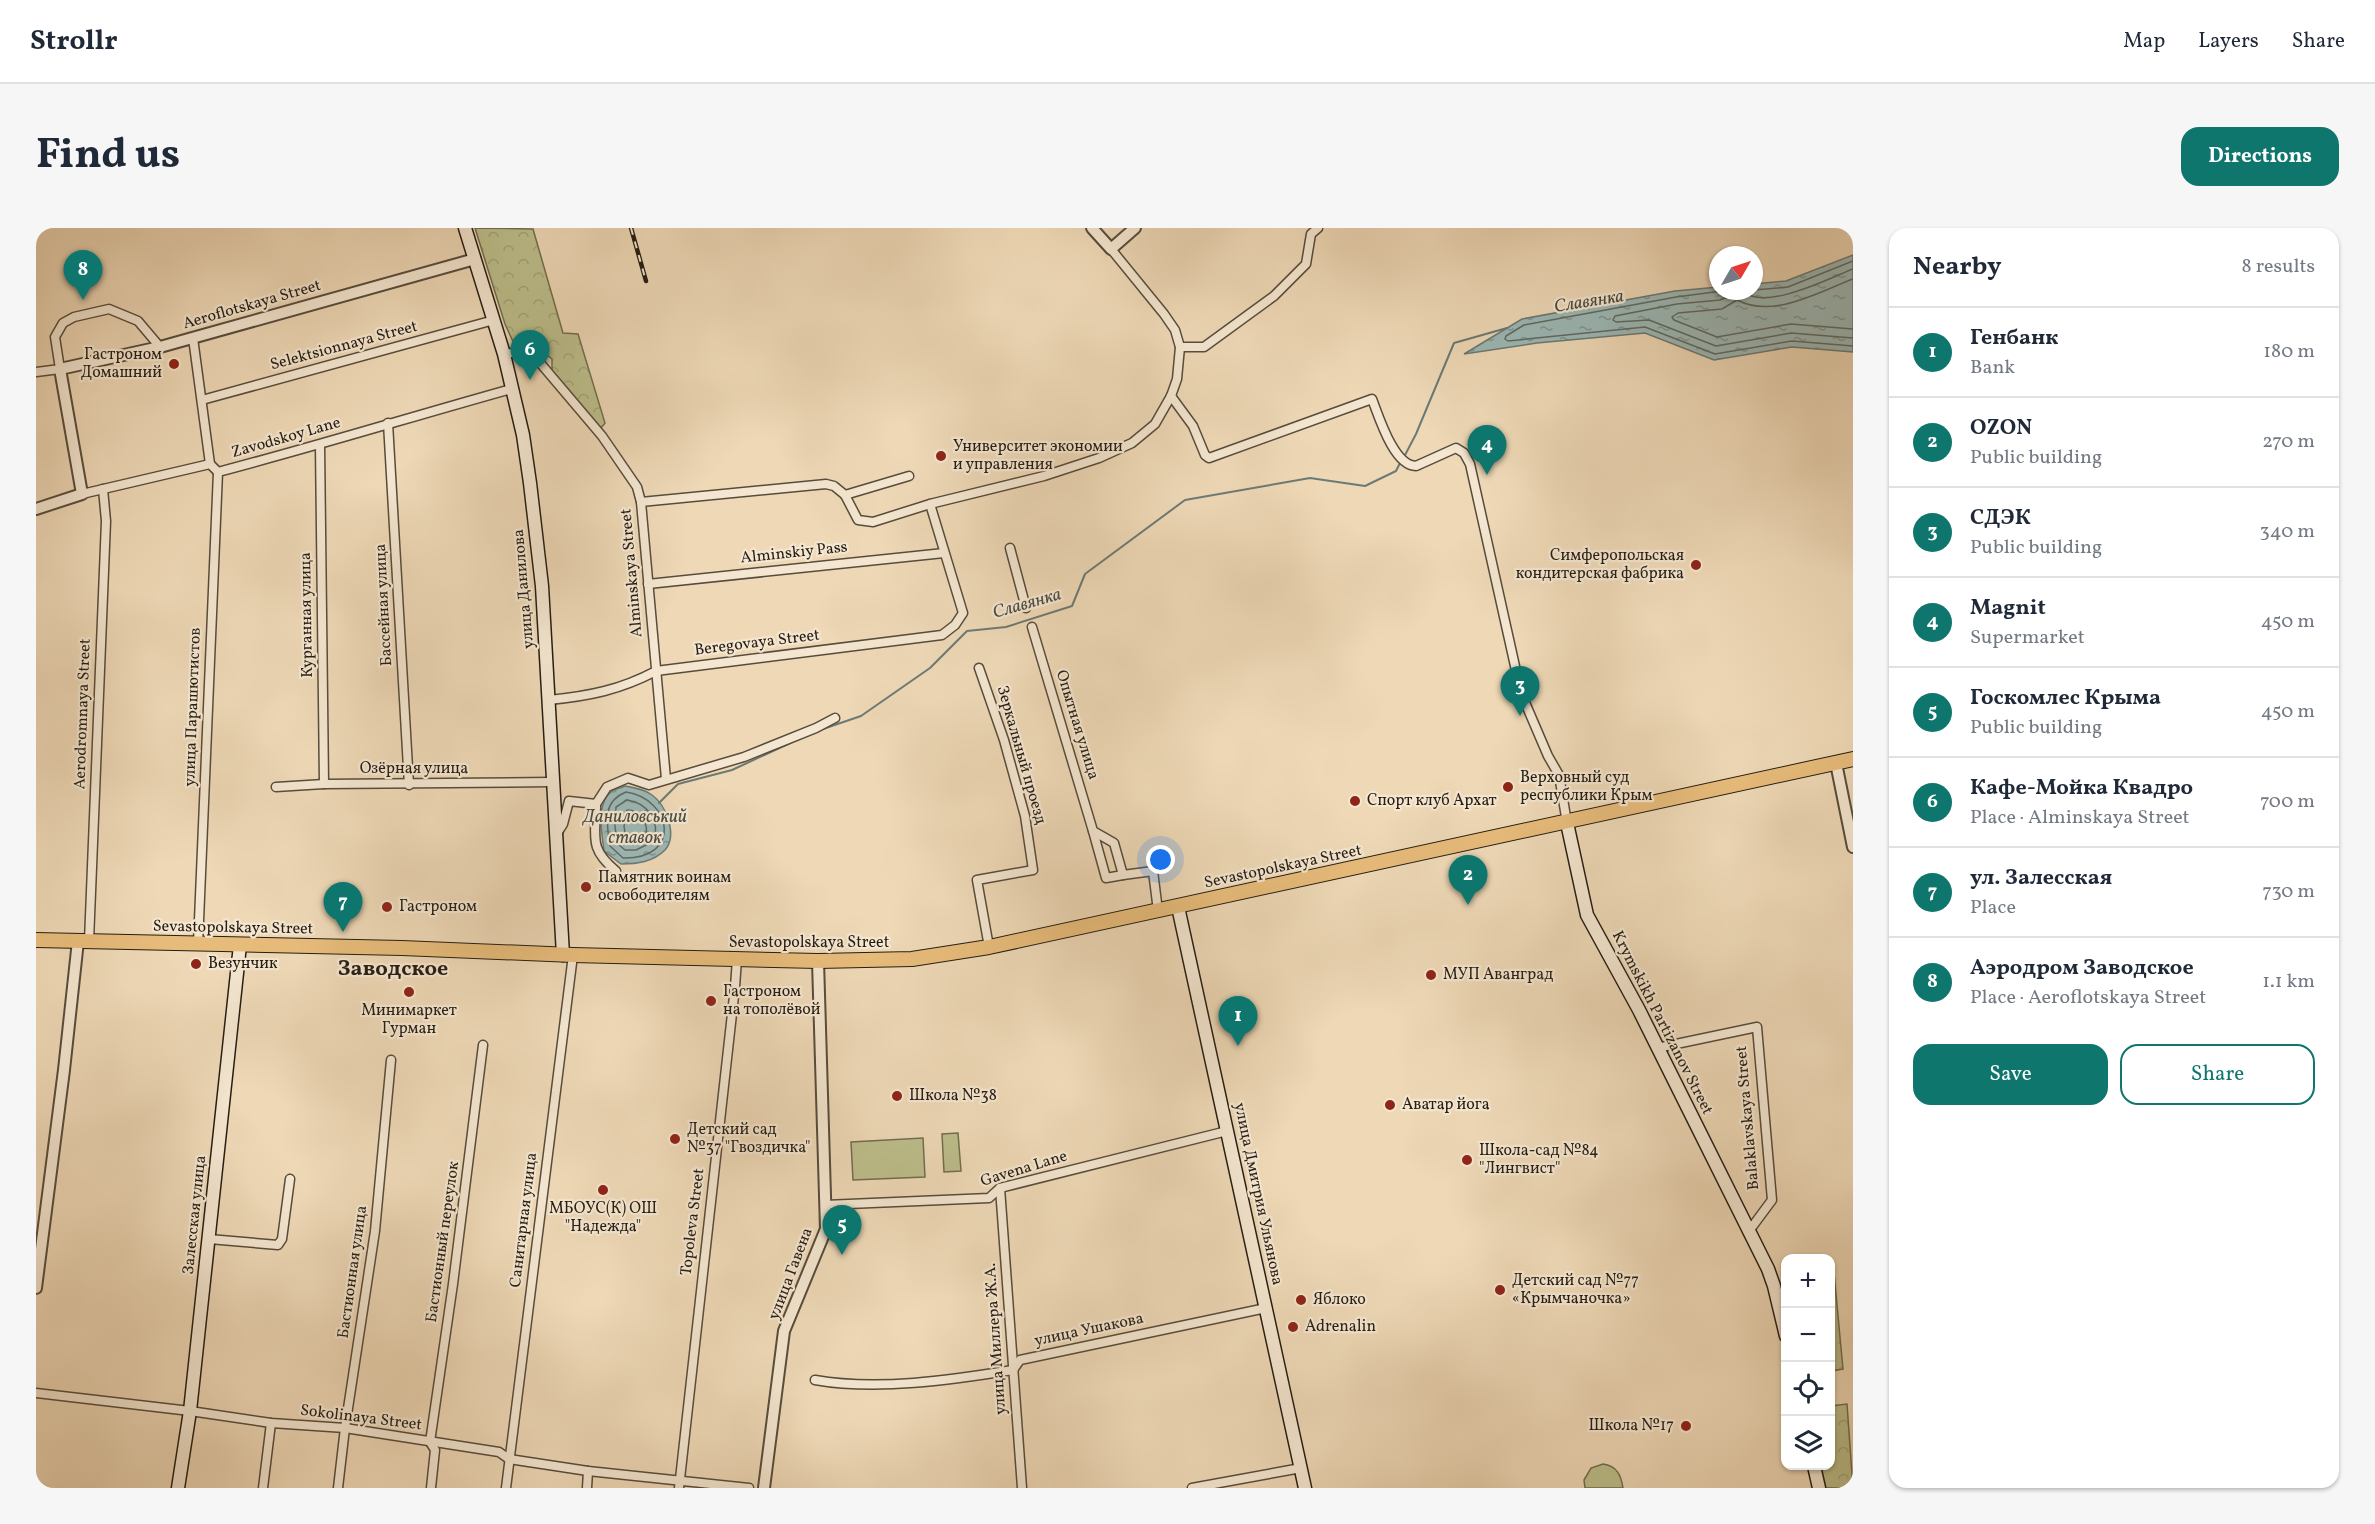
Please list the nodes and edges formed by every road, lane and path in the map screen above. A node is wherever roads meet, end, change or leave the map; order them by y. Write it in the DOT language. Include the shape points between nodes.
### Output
graph roads {
  1 [pos="465,228"];
  2 [pos="1092,228"];
  3 [pos="1135,228"];
  4 [pos="1318,228"];
  5 [pos="1111,249"];
  6 [pos="475,259"];
  7 [pos="494,320"];
  8 [pos="193,338"];
  9 [pos="1180,346"];
  10 [pos="160,347"];
  11 [pos="504,354"];
  12 [pos="60,369"];
  13 [pos="36,372"];
  14 [pos="511,389"];
  15 [pos="1171,396"];
  16 [pos="201,400"];
  17 [pos="388,423"];
  18 [pos="320,445"];
  19 [pos="210,464"];
  20 [pos="218,472"];
  21 [pos="909,476"];
  22 [pos="103,489"];
  23 [pos="82,494"];
  24 [pos="845,495"];
  25 [pos="641,502"];
  26 [pos="930,504"];
  27 [pos="36,509"];
  28 [pos="1010,548"];
  29 [pos="944,553"];
  30 [pos="648,584"];
  31 [pos="1026,608"];
  32 [pos="1032,627"];
  33 [pos="979,668"];
  34 [pos="656,671"];
  35 [pos="549,700"];
  36 [pos="835,718"];
  37 [pos="1853,759"];
  38 [pos="1836,763"];
  39 [pos="666,779"];
  40 [pos="553,782"];
  41 [pos="324,784"];
  42 [pos="409,785"];
  43 [pos="276,787"];
  44 [pos="596,804"];
  45 [pos="1567,823"];
  46 [pos="1093,831"];
  47 [pos="556,835"];
  48 [pos="1853,847"];
  49 [pos="615,871"];
  50 [pos="1123,874"];
  51 [pos="1178,906"];
  52 [pos="1158,911"];
  53 [pos="36,940"];
  54 [pos="83,941"];
  55 [pos="198,944"];
  56 [pos="240,945"];
  57 [pos="989,947"];
  58 [pos="568,955"];
  59 [pos="737,959"];
  60 [pos="818,961"];
  61 [pos="483,1046"];
  62 [pos="1657,1048"];
  63 [pos="392,1060"];
  64 [pos="1227,1131"];
  65 [pos="290,1179"];
  66 [pos="1000,1188"];
  67 [pos="825,1205"];
  68 [pos="1749,1231"];
  69 [pos="209,1239"];
  70 [pos="36,1288"];
  71 [pos="1266,1308"];
  72 [pos="1781,1318"];
  73 [pos="1013,1370"];
  74 [pos="815,1380"];
  75 [pos="36,1393"];
  76 [pos="190,1411"];
  77 [pos="271,1423"];
  78 [pos="345,1428"];
  79 [pos="429,1442"];
  80 [pos="509,1459"];
  81 [pos="1301,1468"];
  82 [pos="1815,1470"];
  83 [pos="588,1471"];
  84 [pos="679,1484"];
  85 [pos="178,1488"];
  86 [pos="263,1488"];
  87 [pos="338,1488"];
  88 [pos="430,1488"];
  89 [pos="506,1488"];
  90 [pos="587,1488"];
  91 [pos="749,1488"];
  92 [pos="764,1488"];
  93 [pos="1022,1488"];
  94 [pos="1192,1488"];
  95 [pos="1305,1488"];
  96 [pos="1819,1488"];
  1 -- 6 [label="main road, улица Данилова"];
  2 -- 5 [label="street"];
  3 -- 5 [label="street"];
  4 -- 9 [label="street" via="1311,234 1306,264 1274,296 1204,347"];
  5 -- 9 [label="street" via="1164,314"];
  6 -- 7 [label="main road, улица Данилова"];
  6 -- 8 [label="street, Aeroflotskaya Street"];
  7 -- 11 [label="main road, улица Данилова"];
  7 -- 16 [label="street, Selektsionnaya Street"];
  8 -- 10 [label="street, Aeroflotskaya Street"];
  8 -- 16 [label="street"];
  9 -- 15 [label="street"];
  10 -- 12 [label="street, Aeroflotskaya Street"];
  10 -- 12 [label="street" via="138,321 109,309 63,323 55,338"];
  11 -- 14 [label="main road, улица Данилова"];
  11 -- 25 [label="street, Alminskaya Street" via="519,352 541,364 602,436 637,487"];
  12 -- 13 [label="street, Aeroflotskaya Street"];
  12 -- 23 [label="street"];
  14 -- 17 [label="street, Zavodskoy Lane"];
  14 -- 35 [label="main road, улица Данилова" via="530,483"];
  15 -- 26 [label="street" via="1155,424 1144,434 1099,458"];
  15 -- 45 [label="street" via="1193,426 1209,458 1372,399 1394,450 1404,463 1416,466 1456,448 1464,453 1470,464 1521,693 1559,775"];
  16 -- 19 [label="street"];
  17 -- 18 [label="street, Zavodskoy Lane"];
  17 -- 42 [label="street, Бассейная улица"];
  18 -- 20 [label="street, Zavodskoy Lane"];
  18 -- 41 [label="street, Курганная улица"];
  19 -- 20 [label="street, Zavodskoy Lane"];
  19 -- 22 [label="street, Zavodskoy Lane"];
  20 -- 55 [label="street, улица Парашютистов"];
  21 -- 24 [label="street"];
  22 -- 23 [label="street, Zavodskoy Lane"];
  22 -- 54 [label="street, Aerodromnaya Street" via="106,521"];
  23 -- 27 [label="street, Zavodskoy Lane"];
  24 -- 25 [label="street" via="826,484"];
  24 -- 26 [label="street" via="858,520 864,522"];
  25 -- 30 [label="street, Alminskaya Street"];
  26 -- 29 [label="street"];
  28 -- 31 [label="street"];
  29 -- 30 [label="street, Alminskiy Pass"];
  29 -- 34 [label="street, Beregovaya Street" via="963,613 942,635"];
  30 -- 34 [label="street, Alminskaya Street"];
  32 -- 46 [label="street, Опытная улица"];
  33 -- 57 [label="street, Зеркальный проезд" via="1005,740 1025,816 1033,870 977,880"];
  34 -- 35 [label="street, Beregovaya Street" via="598,694"];
  34 -- 39 [label="street, Alminskaya Street"];
  35 -- 40 [label="main road, улица Данилова"];
  36 -- 39 [label="street" via="744,757"];
  37 -- 38 [label="main road, Sevastopolskaya Street"];
  38 -- 45 [label="main road, Sevastopolskaya Street"];
  38 -- 48 [label="street"];
  39 -- 44 [label="street" via="649,785 628,778 607,787"];
  40 -- 42 [label="street, Озёрная улица"];
  40 -- 47 [label="main road, улица Данилова"];
  41 -- 42 [label="street, Озёрная улица"];
  41 -- 43 [label="street, Озёрная улица"];
  44 -- 47 [label="street" via="569,801"];
  44 -- 49 [label="street" via="596,850"];
  45 -- 51 [label="main road, Sevastopolskaya Street"];
  45 -- 62 [label="main road, Krymskikh Partizanov Street" via="1587,915"];
  46 -- 50 [label="street" via="1114,843"];
  46 -- 50 [label="street, Опытная улица" via="1106,878"];
  47 -- 58 [label="main road, улица Данилова"];
  50 -- 52 [label="street, Опытная улица" via="1153,871"];
  51 -- 52 [label="main road, Sevastopolskaya Street"];
  51 -- 64 [label="main road, улица Дмитрия Ульянова"];
  52 -- 57 [label="main road, Sevastopolskaya Street"];
  53 -- 54 [label="main road, Sevastopolskaya Street"];
  54 -- 55 [label="main road, Sevastopolskaya Street"];
  54 -- 70 [label="street"];
  55 -- 56 [label="main road, Sevastopolskaya Street"];
  56 -- 58 [label="main road, Sevastopolskaya Street"];
  56 -- 69 [label="main road, Залесская улица"];
  57 -- 60 [label="main road, Sevastopolskaya Street" via="912,959"];
  58 -- 59 [label="main road, Sevastopolskaya Street"];
  58 -- 80 [label="street, Санитарная улица"];
  59 -- 60 [label="main road, Sevastopolskaya Street"];
  59 -- 84 [label="street, Topoleva Street"];
  60 -- 67 [label="street, улица Гавена"];
  61 -- 79 [label="street, Бастионный переулок"];
  62 -- 68 [label="main road, Krymskikh Partizanov Street"];
  62 -- 68 [label="street, Balaklavskaya Street" via="1757,1027 1772,1200"];
  63 -- 78 [label="street, Бастионная улица" via="375,1231"];
  64 -- 66 [label="street, Gavena Lane"];
  64 -- 71 [label="main road, улица Дмитрия Ульянова"];
  65 -- 69 [label="street" via="278,1245"];
  66 -- 67 [label="street, Gavena Lane" via="989,1198"];
  66 -- 73 [label="street, улица Миллера Ж.А."];
  67 -- 92 [label="street, улица Гавена" via="826,1229 784,1331"];
  68 -- 72 [label="main road" via="1774,1286"];
  69 -- 76 [label="main road, Залесская улица"];
  71 -- 73 [label="street, улица Ушакова" via="1020,1360"];
  71 -- 81 [label="main road, улица Дмитрия Ульянова"];
  73 -- 74 [label="street, улица Ушакова" via="955,1379 845,1386"];
  73 -- 93 [label="street, улица Миллера Ж.А."];
  75 -- 76 [label="street, Sokolinaya Street"];
  76 -- 77 [label="street, Sokolinaya Street"];
  76 -- 85 [label="main road, Залесская улица"];
  77 -- 78 [label="street, Sokolinaya Street"];
  77 -- 86 [label="street"];
  78 -- 79 [label="street, Sokolinaya Street"];
  78 -- 87 [label="street, Бастионная улица"];
  79 -- 80 [label="street, Sokolinaya Street" via="499,1452"];
  79 -- 88 [label="street, Бастионный переулок" via="435,1450"];
  80 -- 83 [label="street, Sokolinaya Street"];
  80 -- 89 [label="street, Санитарная улица"];
  81 -- 94 [label="street"];
  81 -- 95 [label="main road, улица Дмитрия Ульянова"];
  82 -- 96 [label="main road"];
  83 -- 84 [label="street, Sokolinaya Street"];
  83 -- 90 [label="street"];
  84 -- 91 [label="street, Sokolinaya Street" via="693,1480"];
}
